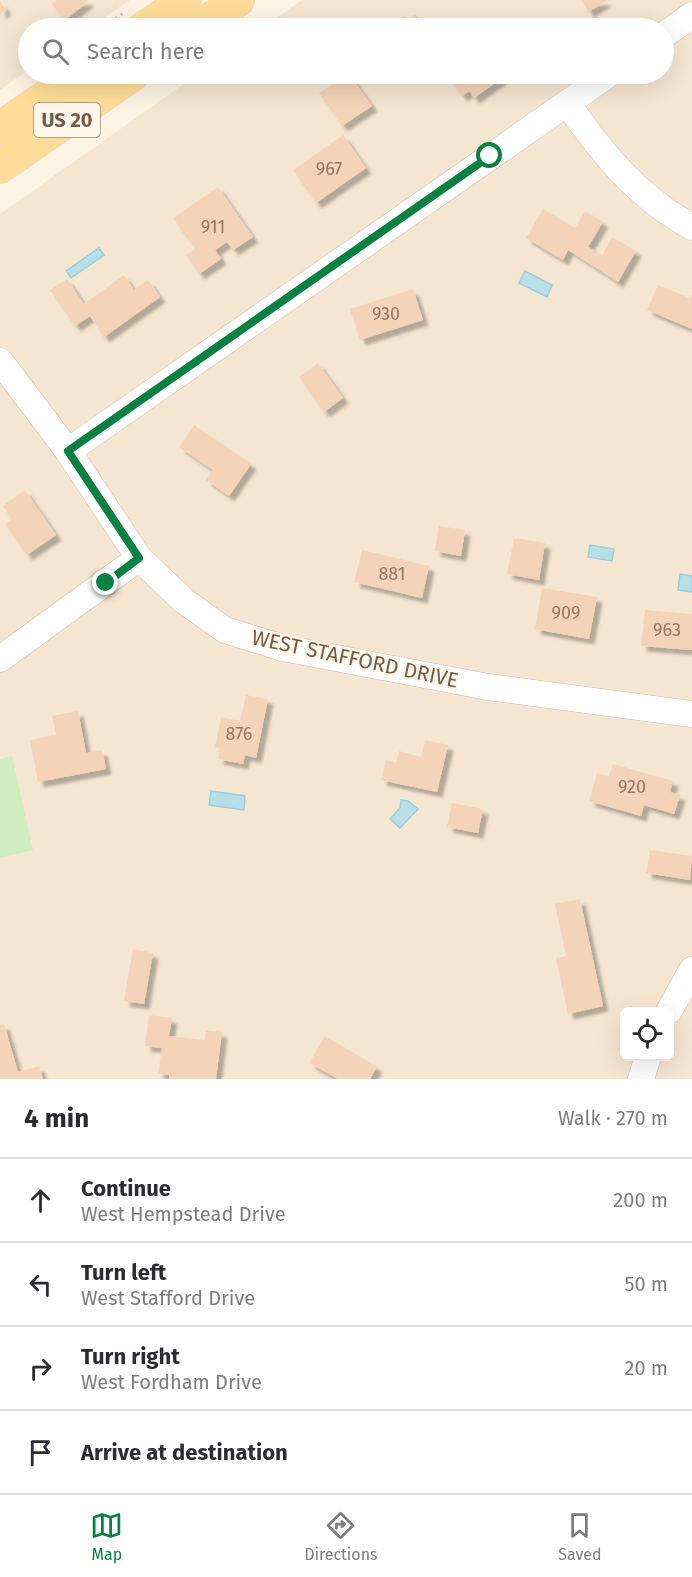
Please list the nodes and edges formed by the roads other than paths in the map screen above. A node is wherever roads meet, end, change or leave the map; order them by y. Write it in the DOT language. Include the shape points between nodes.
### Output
graph roads {
  1 [pos="185,0"];
  2 [pos="238,0"];
  3 [pos="692,15"];
  4 [pos="159,18"];
  5 [pos="212,18"];
  6 [pos="674,27"];
  7 [pos="64,84"];
  8 [pos="90,84"];
  9 [pos="119,84"];
  10 [pos="595,84"];
  11 [pos="567,103"];
  12 [pos="0,128"];
  13 [pos="0,146"];
  14 [pos="0,167"];
  15 [pos="692,227"];
  16 [pos="0,361"];
  17 [pos="68,451"];
  18 [pos="139,558"];
  19 [pos="0,660"];
  20 [pos="692,714"];
  21 [pos="692,970"];
  22 [pos="671,1007"];
  23 [pos="646,1061"];
  24 [pos="641,1079"];
  1 -- 4 [label="main road"];
  2 -- 5 [label="main road"];
  3 -- 6 [label="street"];
  7 -- 12 [label="main road, US 20"];
  8 -- 13 [label="main road"];
  9 -- 14 [label="main road, US 20"];
  10 -- 11 [label="street"];
  11 -- 15 [label="street" via="627,180"];
  11 -- 17 [label="street"];
  16 -- 17 [label="street, WEST STAFFORD DRIVE"];
  17 -- 18 [label="street, WEST STAFFORD DRIVE"];
  18 -- 19 [label="street"];
  18 -- 20 [label="street, WEST STAFFORD DRIVE" via="184,601 225,630 283,648 489,687"];
  21 -- 22 [label="street"];
  23 -- 24 [label="street"];
}
